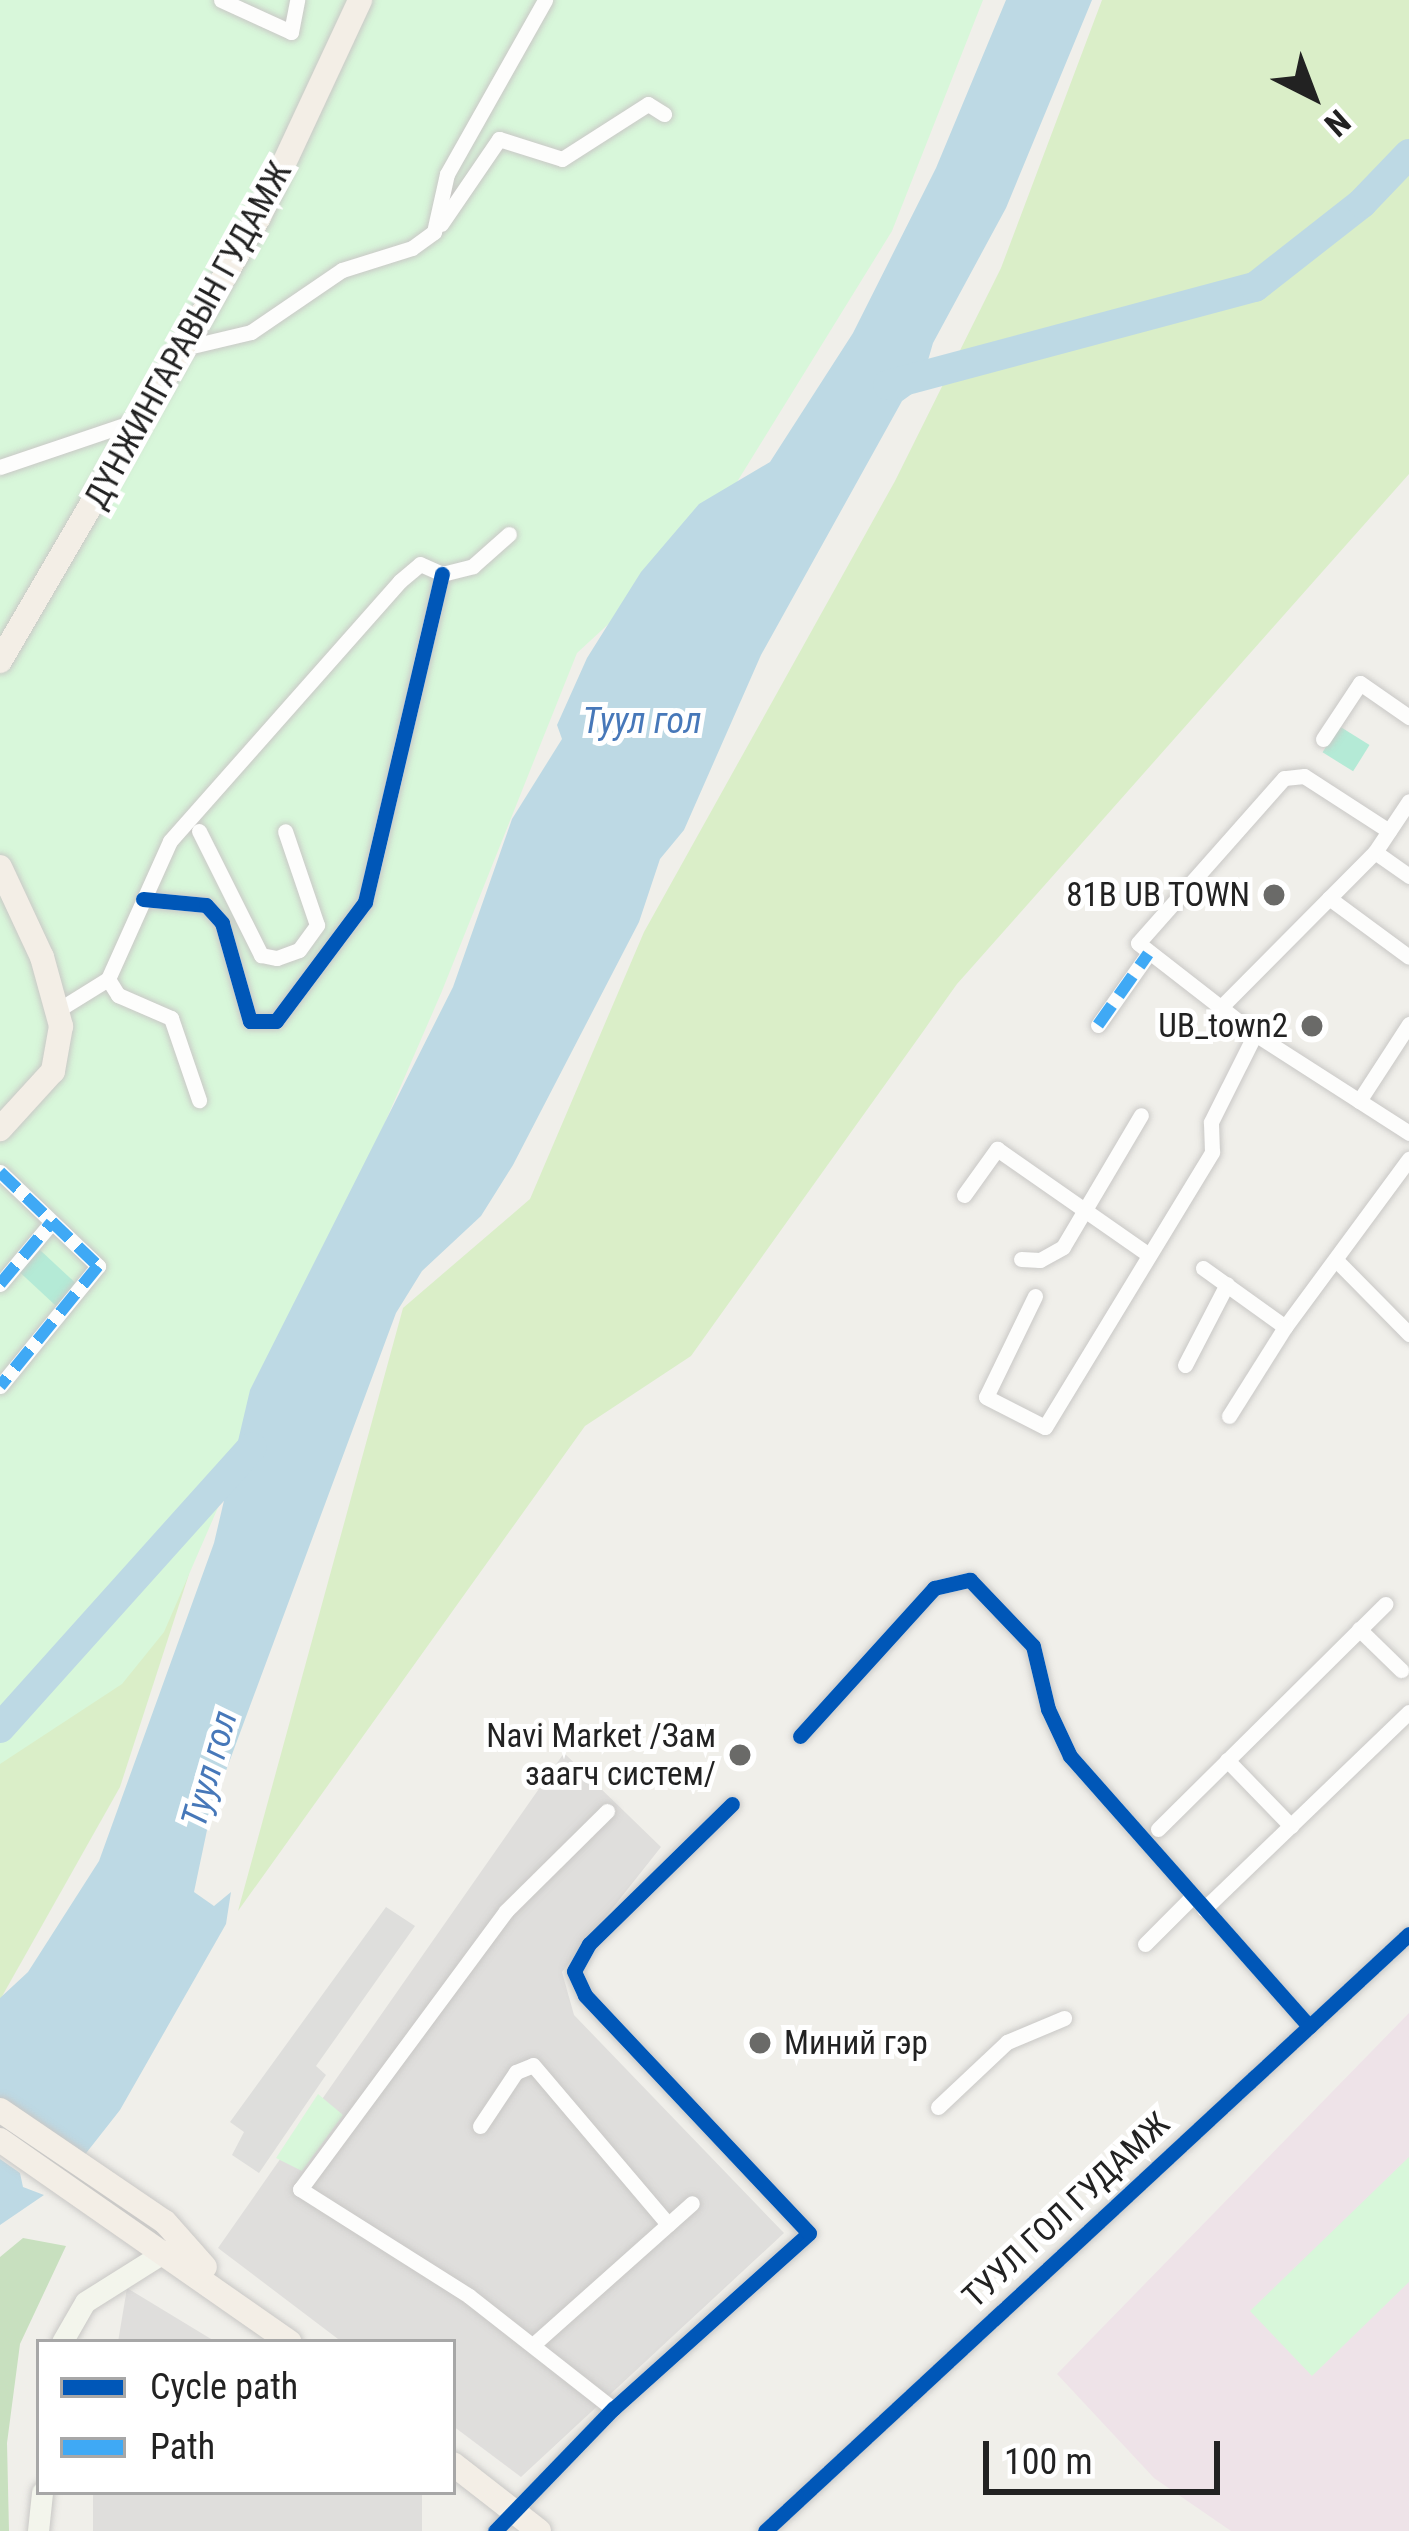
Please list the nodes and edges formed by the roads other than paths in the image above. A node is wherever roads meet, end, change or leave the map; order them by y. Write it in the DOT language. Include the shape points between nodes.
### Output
graph roads {
  1 [pos="221,0"];
  2 [pos="297,0"];
  3 [pos="360,0"];
  4 [pos="544,0"];
  5 [pos="664,114"];
  6 [pos="434,232"];
  7 [pos="188,347"];
  8 [pos="145,418"];
  9 [pos="0,467"];
  10 [pos="509,534"];
  11 [pos="442,574"];
  12 [pos="0,661"];
  13 [pos="1409,717"];
  14 [pos="1323,739"];
  15 [pos="1409,801"];
  16 [pos="199,831"];
  17 [pos="285,831"];
  18 [pos="1389,831"];
  19 [pos="1375,852"];
  20 [pos="0,867"];
  21 [pos="1409,876"];
  22 [pos="1329,898"];
  23 [pos="143,899"];
  24 [pos="1148,955"];
  25 [pos="1409,957"];
  26 [pos="107,980"];
  27 [pos="1222,1006"];
  28 [pos="58,1010"];
  29 [pos="1098,1024"];
  30 [pos="1409,1024"];
  31 [pos="1255,1034"];
  32 [pos="199,1100"];
  33 [pos="1359,1101"];
  34 [pos="1142,1115"];
  35 [pos="0,1129"];
  36 [pos="1409,1133"];
  37 [pos="1409,1159"];
  38 [pos="0,1172"];
  39 [pos="964,1195"];
  40 [pos="1084,1208"];
  41 [pos="51,1223"];
  42 [pos="1146,1253"];
  43 [pos="1021,1259"];
  44 [pos="1337,1261"];
  45 [pos="1203,1268"];
  46 [pos="0,1284"];
  47 [pos="1227,1284"];
  48 [pos="1035,1296"];
  49 [pos="1285,1327"];
  50 [pos="1409,1334"];
  51 [pos="1185,1365"];
  52 [pos="0,1386"];
  53 [pos="1229,1416"];
  54 [pos="1384,1604"];
  55 [pos="1359,1629"];
  56 [pos="1401,1670"];
  57 [pos="1409,1712"];
  58 [pos="800,1736"];
  59 [pos="1227,1760"];
  60 [pos="732,1804"];
  61 [pos="608,1811"];
  62 [pos="1291,1826"];
  63 [pos="1158,1829"];
  64 [pos="1192,1896"];
  65 [pos="1204,1909"];
  66 [pos="1409,1934"];
  67 [pos="1145,1944"];
  68 [pos="1064,2018"];
  69 [pos="1309,2026"];
  70 [pos="938,2107"];
  71 [pos="0,2110"];
  72 [pos="480,2126"];
  73 [pos="0,2140"];
  74 [pos="692,2203"];
  75 [pos="119,2206"];
  76 [pos="668,2224"];
  77 [pos="166,2252"];
  78 [pos="230,2296"];
  79 [pos="64,2339"];
  80 [pos="286,2339"];
  81 [pos="535,2343"];
  82 [pos="613,2409"];
  83 [pos="456,2466"];
  84 [pos="41,2495"];
  85 [pos="515,2510"];
  86 [pos="38,2531"];
  87 [pos="495,2531"];
  88 [pos="539,2531"];
  89 [pos="765,2531"];
  1 -- 2 [label="street" via="291,32"];
  3 -- 7 [label="main road, ДҮНЖИНГАРАВЫН ГУДАМЖ"];
  4 -- 6 [label="street" via="442,184"];
  5 -- 6 [label="street" via="648,104 562,159 499,139"];
  6 -- 7 [label="street" via="412,248 342,270 251,332"];
  7 -- 8 [label="main road, ДҮНЖИНГАРАВЫН ГУДАМЖ"];
  8 -- 9 [label="street"];
  8 -- 12 [label="main road, ДҮНЖИНГАРАВЫН ГУДАМЖ"];
  10 -- 11 [label="street" via="473,566"];
  11 -- 23 [label="street" via="416,565 371,612 170,841"];
  11 -- 23 [label="street" via="364,902 276,1021 250,1021 222,923 206,905"];
  13 -- 14 [label="street" via="1360,683"];
  15 -- 18 [label="street"];
  16 -- 17 [label="street" via="261,955 277,958 299,950 317,925"];
  18 -- 19 [label="street"];
  18 -- 24 [label="street" via="1304,776 1283,778 1138,943"];
  19 -- 21 [label="street"];
  19 -- 22 [label="street"];
  20 -- 28 [label="main road"];
  22 -- 25 [label="street"];
  22 -- 27 [label="street"];
  23 -- 26 [label="street"];
  24 -- 27 [label="street"];
  24 -- 29 [label="street"];
  26 -- 28 [label="street"];
  26 -- 32 [label="street" via="118,995 171,1018"];
  27 -- 31 [label="street"];
  28 -- 35 [label="main road" via="53,1071"];
  30 -- 33 [label="street"];
  31 -- 33 [label="street"];
  31 -- 42 [label="street" via="1211,1122 1212,1152"];
  33 -- 36 [label="street"];
  34 -- 40 [label="street"];
  37 -- 44 [label="street"];
  38 -- 41 [label="street"];
  39 -- 40 [label="street" via="998,1149"];
  40 -- 42 [label="street"];
  40 -- 43 [label="street" via="1052,1256"];
  41 -- 46 [label="street"];
  41 -- 52 [label="street" via="98,1266"];
  42 -- 48 [label="street" via="1045,1427 986,1397"];
  44 -- 49 [label="street"];
  44 -- 50 [label="street"];
  45 -- 47 [label="street"];
  47 -- 49 [label="street"];
  47 -- 51 [label="street"];
  49 -- 53 [label="street"];
  54 -- 55 [label="street"];
  55 -- 56 [label="street"];
  55 -- 59 [label="street"];
  57 -- 62 [label="street"];
  58 -- 64 [label="street" via="934,1588 970,1580 1033,1646 1070,1756"];
  59 -- 62 [label="street"];
  59 -- 63 [label="street"];
  60 -- 82 [label="street" via="589,1944 574,1971 585,1994 809,2233"];
  61 -- 81 [label="street" via="506,1911 300,2189"];
  62 -- 65 [label="street"];
  64 -- 65 [label="street"];
  64 -- 67 [label="street"];
  65 -- 69 [label="street"];
  66 -- 69 [label="street, ТУУЛ ГОЛ ГУДАМЖ"];
  68 -- 70 [label="street" via="1007,2042"];
  69 -- 89 [label="street, ТУУЛ ГОЛ ГУДАМЖ"];
  71 -- 75 [label="main road"];
  72 -- 76 [label="street" via="516,2072 532,2065"];
  73 -- 75 [label="main road"];
  74 -- 76 [label="street"];
  75 -- 77 [label="main road"];
  75 -- 78 [label="main road" via="165,2222"];
  76 -- 81 [label="street"];
  77 -- 78 [label="main road"];
  77 -- 79 [label="street" via="85,2302"];
  78 -- 80 [label="main road"];
  81 -- 82 [label="street"];
  82 -- 85 [label="street"];
  83 -- 85 [label="main road"];
  84 -- 86 [label="street"];
  85 -- 87 [label="street"];
  85 -- 88 [label="main road"];
}
